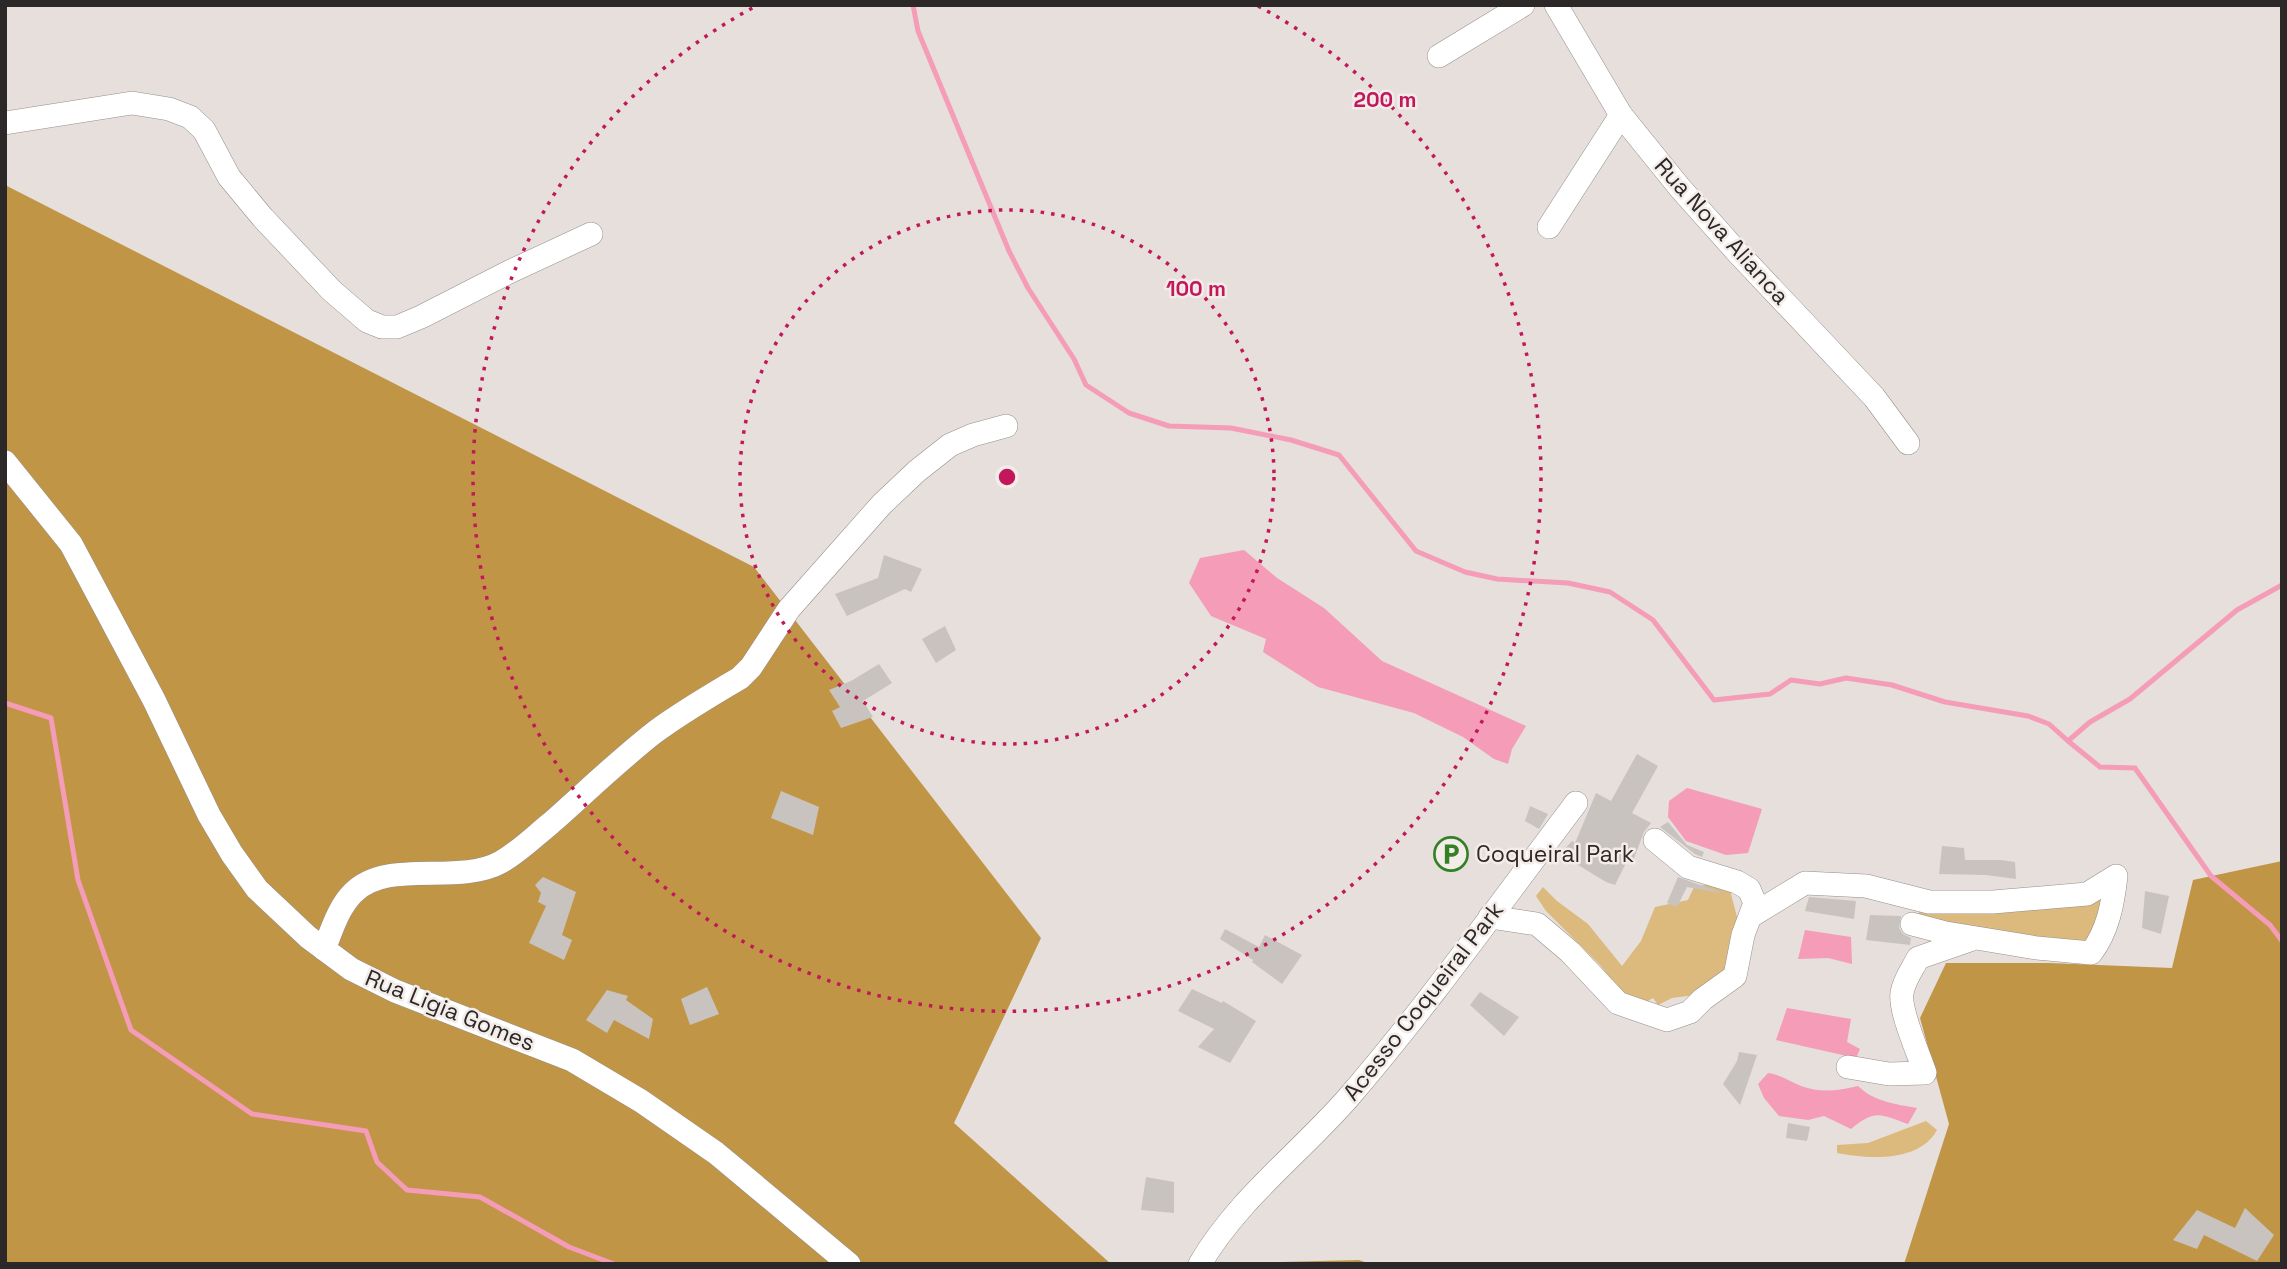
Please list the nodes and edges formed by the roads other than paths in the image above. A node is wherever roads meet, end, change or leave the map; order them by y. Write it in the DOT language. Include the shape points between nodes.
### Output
graph roads {
  1 [pos="1523,5"];
  2 [pos="1556,5"];
  3 [pos="1439,56"];
  4 [pos="1621,115"];
  5 [pos="5,123"];
  6 [pos="1549,227"];
  7 [pos="591,234"];
  8 [pos="1006,426"];
  9 [pos="1908,443"];
  10 [pos="5,462"];
  11 [pos="1576,803"];
  12 [pos="1655,840"];
  13 [pos="1751,916"];
  14 [pos="1489,917"];
  15 [pos="1912,924"];
  16 [pos="1979,937"];
  17 [pos="324,949"];
  18 [pos="1848,1067"];
  19 [pos="1259,1190"];
  20 [pos="849,1264"];
  21 [pos="1200,1264"];
  22 [pos="1219,1264"];
  1 -- 3 [label="street"];
  2 -- 4 [label="street, Rua Nova Alianca"];
  4 -- 6 [label="street"];
  4 -- 9 [label="street, Rua Nova Alianca" via="1738,253 1874,397"];
  5 -- 7 [label="street" via="132,103 169,108 190,117 204,130 229,177 263,218 332,291 367,321 382,327 397,327 421,317"];
  8 -- 17 [label="street" via="950,445 918,471 806,589 740,678 655,733 526,844 482,870 385,877 364,884 341,909"];
  10 -- 17 [label="street, Rua Ligia Gomes" via="71,544 232,854 257,889"];
  11 -- 14 [label="street, Acesso Coqueiral Park"];
  12 -- 13 [label="street" via="1688,867 1749,888 1755,902"];
  13 -- 14 [label="street" via="1735,976 1690,1012 1667,1020 1618,1003 1536,924"];
  13 -- 16 [label="street" via="1805,883 1866,886 1929,902 1993,902 2087,894 2116,876 2109,914 2091,953"];
  14 -- 19 [label="street, Acesso Coqueiral Park" via="1393,1046"];
  15 -- 16 [label="street"];
  16 -- 18 [label="street" via="1918,958 1905,981 1901,997 1925,1073 1889,1074"];
  17 -- 20 [label="street, Rua Ligia Gomes" via="395,991 572,1060 641,1101 716,1153"];
  19 -- 21 [label="street, Acesso Coqueiral Park" via="1220,1232"];
  19 -- 22 [label="street, Acesso Coqueiral Park"];
}
